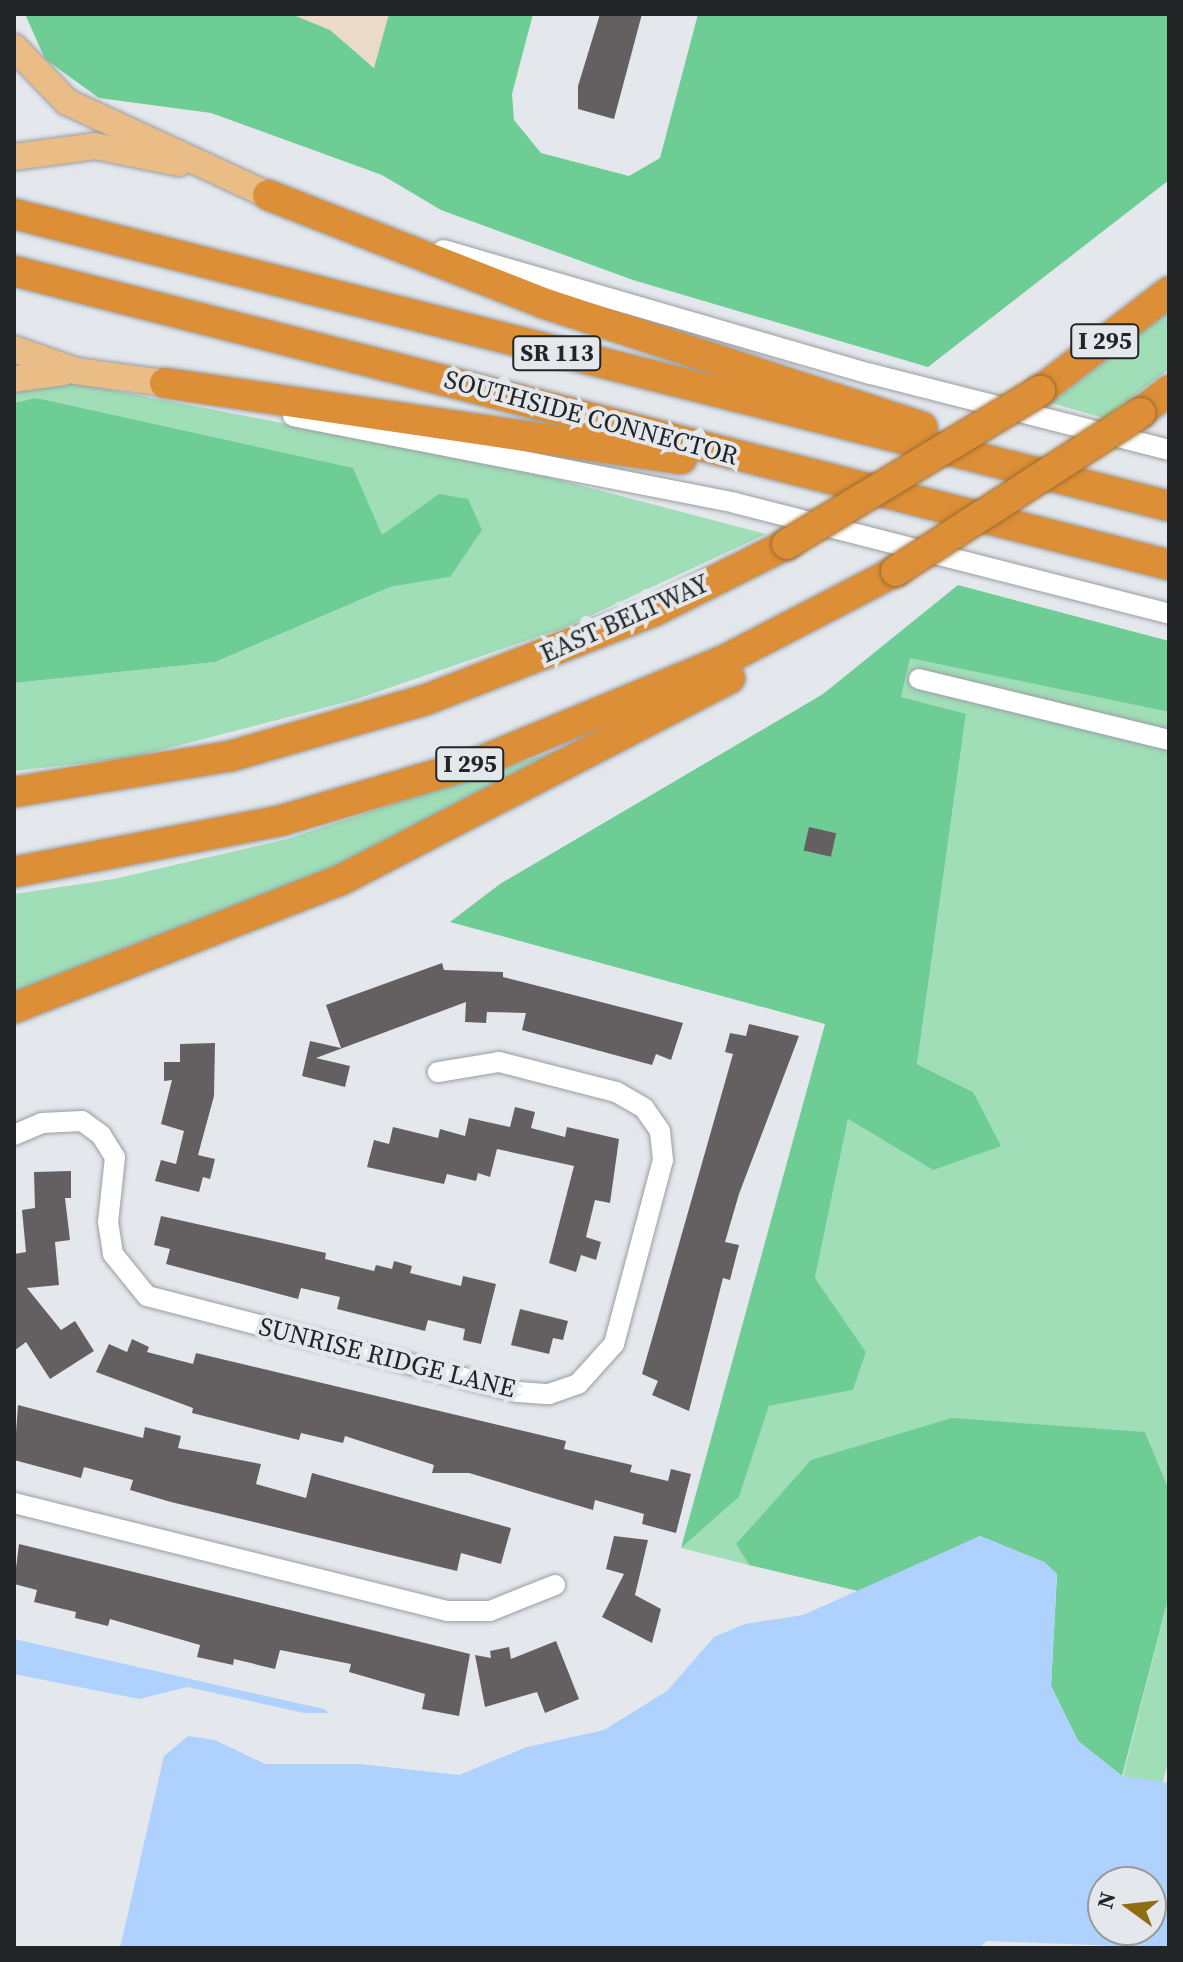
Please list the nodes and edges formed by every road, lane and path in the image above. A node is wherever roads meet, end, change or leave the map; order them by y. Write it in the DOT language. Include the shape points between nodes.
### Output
graph roads {
  1 [pos="14,47"];
  2 [pos="14,157"];
  3 [pos="210,171"];
  4 [pos="268,195"];
  5 [pos="14,214"];
  6 [pos="14,271"];
  7 [pos="1169,292"];
  8 [pos="14,349"];
  9 [pos="76,371"];
  10 [pos="14,379"];
  11 [pos="165,383"];
  12 [pos="1169,390"];
  13 [pos="1169,450"];
  14 [pos="754,461"];
  15 [pos="1101,489"];
  16 [pos="1169,506"];
  17 [pos="1169,565"];
  18 [pos="849,598"];
  19 [pos="1169,614"];
  20 [pos="919,679"];
  21 [pos="1169,740"];
  22 [pos="14,792"];
  23 [pos="14,872"];
  24 [pos="14,1008"];
  25 [pos="438,1072"];
  26 [pos="14,1135"];
  27 [pos="14,1503"];
  28 [pos="555,1585"];
  1 -- 3 [label="main road" via="67,102"];
  2 -- 3 [label="main road" via="95,146"];
  3 -- 4 [label="main road"];
  4 -- 13 [label="street" via="732,335"];
  4 -- 15 [label="highway" via="543,303"];
  5 -- 15 [label="highway, SOUTHSIDE CONNECTOR / SR 113"];
  6 -- 14 [label="highway, SOUTHSIDE CONNECTOR / SR 113"];
  7 -- 22 [label="highway, EAST BELTWAY / I 295, bridge" via="1040,391 787,544 654,611 425,700 231,756"];
  8 -- 9 [label="main road"];
  9 -- 10 [label="main road"];
  9 -- 11 [label="main road"];
  11 -- 14 [label="highway" via="686,460"];
  11 -- 19 [label="street" via="298,417 735,503"];
  12 -- 18 [label="highway, I 295, bridge"];
  14 -- 17 [label="highway, SOUTHSIDE CONNECTOR / SR 113"];
  15 -- 16 [label="highway, SOUTHSIDE CONNECTOR / SR 113"];
  18 -- 23 [label="highway, I 295" via="723,661 479,762 283,820"];
  18 -- 24 [label="highway" via="740,673 447,828 341,880"];
  20 -- 21 [label="street"];
  25 -- 26 [label="street, SUNRISE RIDGE LANE" via="499,1062 616,1092 644,1108 660,1131 663,1160 614,1344 578,1384 549,1394 518,1392 147,1296 113,1254 108,1222 115,1157 101,1135 82,1121 42,1123"];
  27 -- 28 [label="street" via="447,1611 490,1611"];
}
